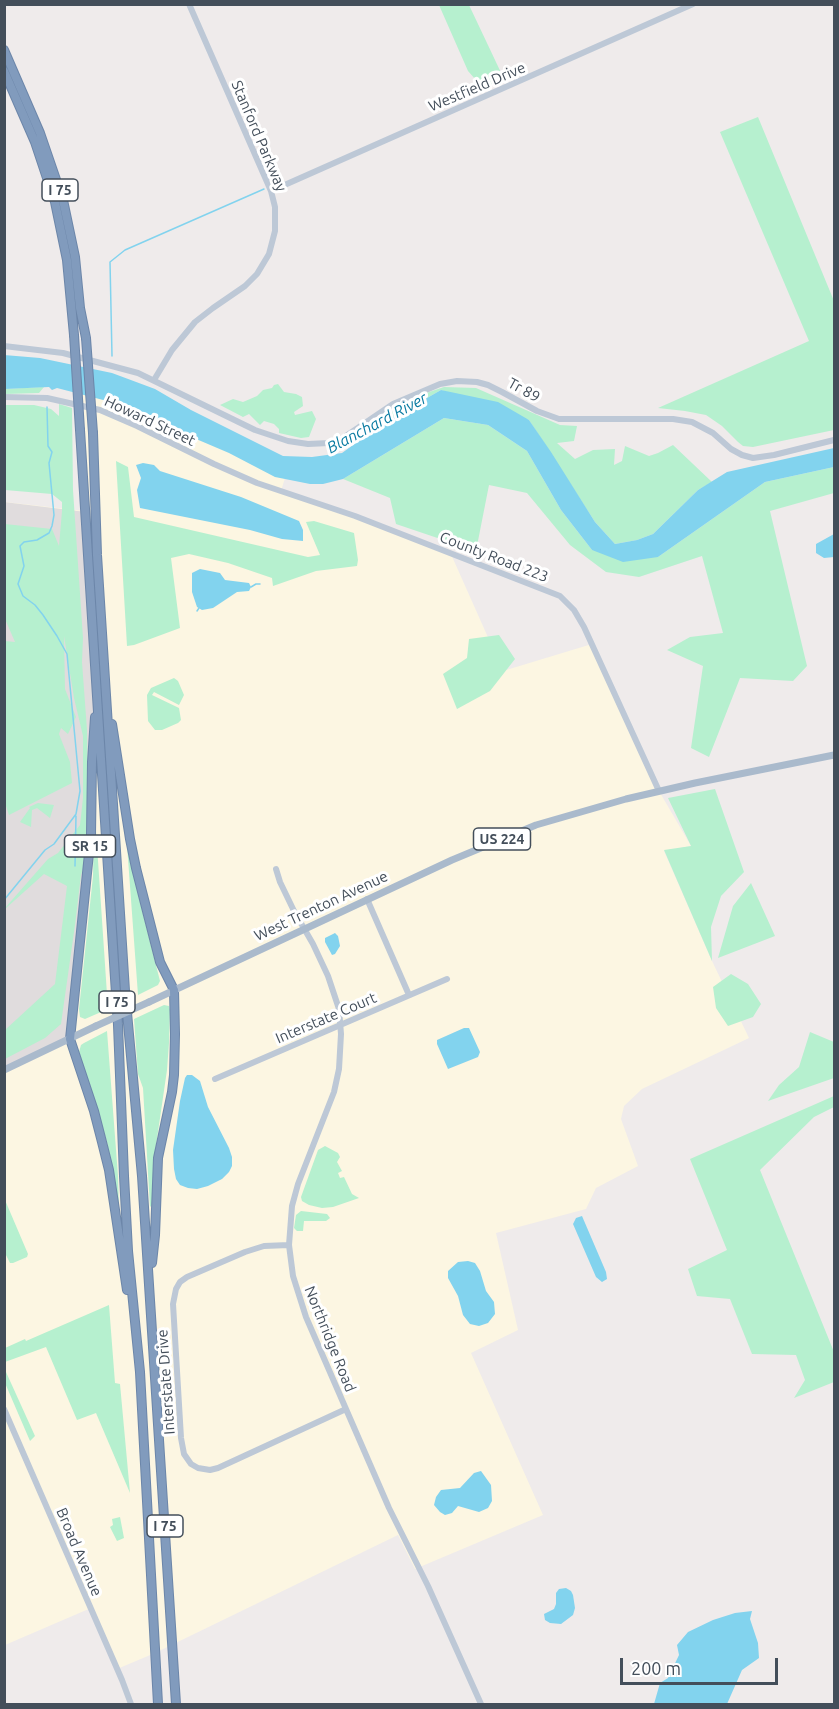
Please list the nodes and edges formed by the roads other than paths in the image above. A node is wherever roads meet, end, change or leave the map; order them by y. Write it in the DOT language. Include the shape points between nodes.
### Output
graph roads {
  1 [pos="189,4"];
  2 [pos="693,4"];
  3 [pos="4,50"];
  4 [pos="4,71"];
  5 [pos="271,191"];
  6 [pos="4,346"];
  7 [pos="154,380"];
  8 [pos="4,397"];
  9 [pos="834,440"];
  10 [pos="214,464"];
  11 [pos="95,652"];
  12 [pos="105,681"];
  13 [pos="834,755"];
  14 [pos="659,791"];
  15 [pos="276,869"];
  16 [pos="368,899"];
  17 [pos="304,929"];
  18 [pos="447,979"];
  19 [pos="174,990"];
  20 [pos="409,995"];
  21 [pos="341,1025"];
  22 [pos="70,1040"];
  23 [pos="4,1070"];
  24 [pos="215,1079"];
  25 [pos="289,1245"];
  26 [pos="149,1285"];
  27 [pos="140,1372"];
  28 [pos="4,1409"];
  29 [pos="346,1409"];
  30 [pos="131,1704"];
  31 [pos="158,1704"];
  32 [pos="176,1704"];
  33 [pos="481,1704"];
  1 -- 5 [label="street, Stanford Parkway"];
  2 -- 5 [label="street, Westfield Drive"];
  3 -- 12 [label="highway, I 75, bridge" via="40,133 63,200 73,246 86,338 93,433"];
  4 -- 11 [label="highway, I 75, bridge" via="35,142 55,202 67,260"];
  5 -- 7 [label="street, Stanford Parkway" via="275,231 261,268 245,286 195,322"];
  6 -- 7 [label="street, Tr 89" via="63,353"];
  7 -- 9 [label="street, Tr 89" via="273,437 318,445 344,438 380,412 425,389 469,381 559,419 692,422 731,449 753,458"];
  8 -- 10 [label="street, Howard Street" via="47,398 100,410"];
  10 -- 14 [label="street, County Road 223" via="564,599 584,627"];
  11 -- 22 [label="highway, SR 15" via="91,834"];
  11 -- 27 [label="highway, I 75" via="128,1251"];
  12 -- 19 [label="highway, SR 15" via="136,868 160,962"];
  12 -- 26 [label="highway, I 75"];
  13 -- 14 [label="main road, US 224"];
  14 -- 16 [label="main road, West Trenton Avenue / US 224" via="536,825"];
  15 -- 17 [label="street, Northridge Road"];
  16 -- 17 [label="main road, West Trenton Avenue / US 224"];
  16 -- 20 [label="street"];
  17 -- 19 [label="main road, West Trenton Avenue / US 224"];
  17 -- 21 [label="street, Northridge Road" via="328,976"];
  18 -- 20 [label="street, Interstate Court"];
  19 -- 22 [label="main road, West Trenton Avenue, bridge"];
  19 -- 26 [label="highway" via="174,1075 157,1172"];
  20 -- 21 [label="street, Interstate Court"];
  21 -- 24 [label="street, Interstate Court"];
  21 -- 25 [label="street, Northridge Road" via="337,1081 295,1195"];
  22 -- 23 [label="main road, West Trenton Avenue"];
  22 -- 27 [label="highway" via="109,1170"];
  25 -- 29 [label="street, Northridge Road" via="300,1303"];
  25 -- 29 [label="street, Interstate Drive" via="245,1252 187,1277 176,1289 173,1304 184,1454 198,1468 218,1468"];
  26 -- 32 [label="highway, I 75"];
  27 -- 31 [label="highway, I 75"];
  28 -- 30 [label="street, Broad Avenue"];
  29 -- 33 [label="street, Northridge Road"];
}
